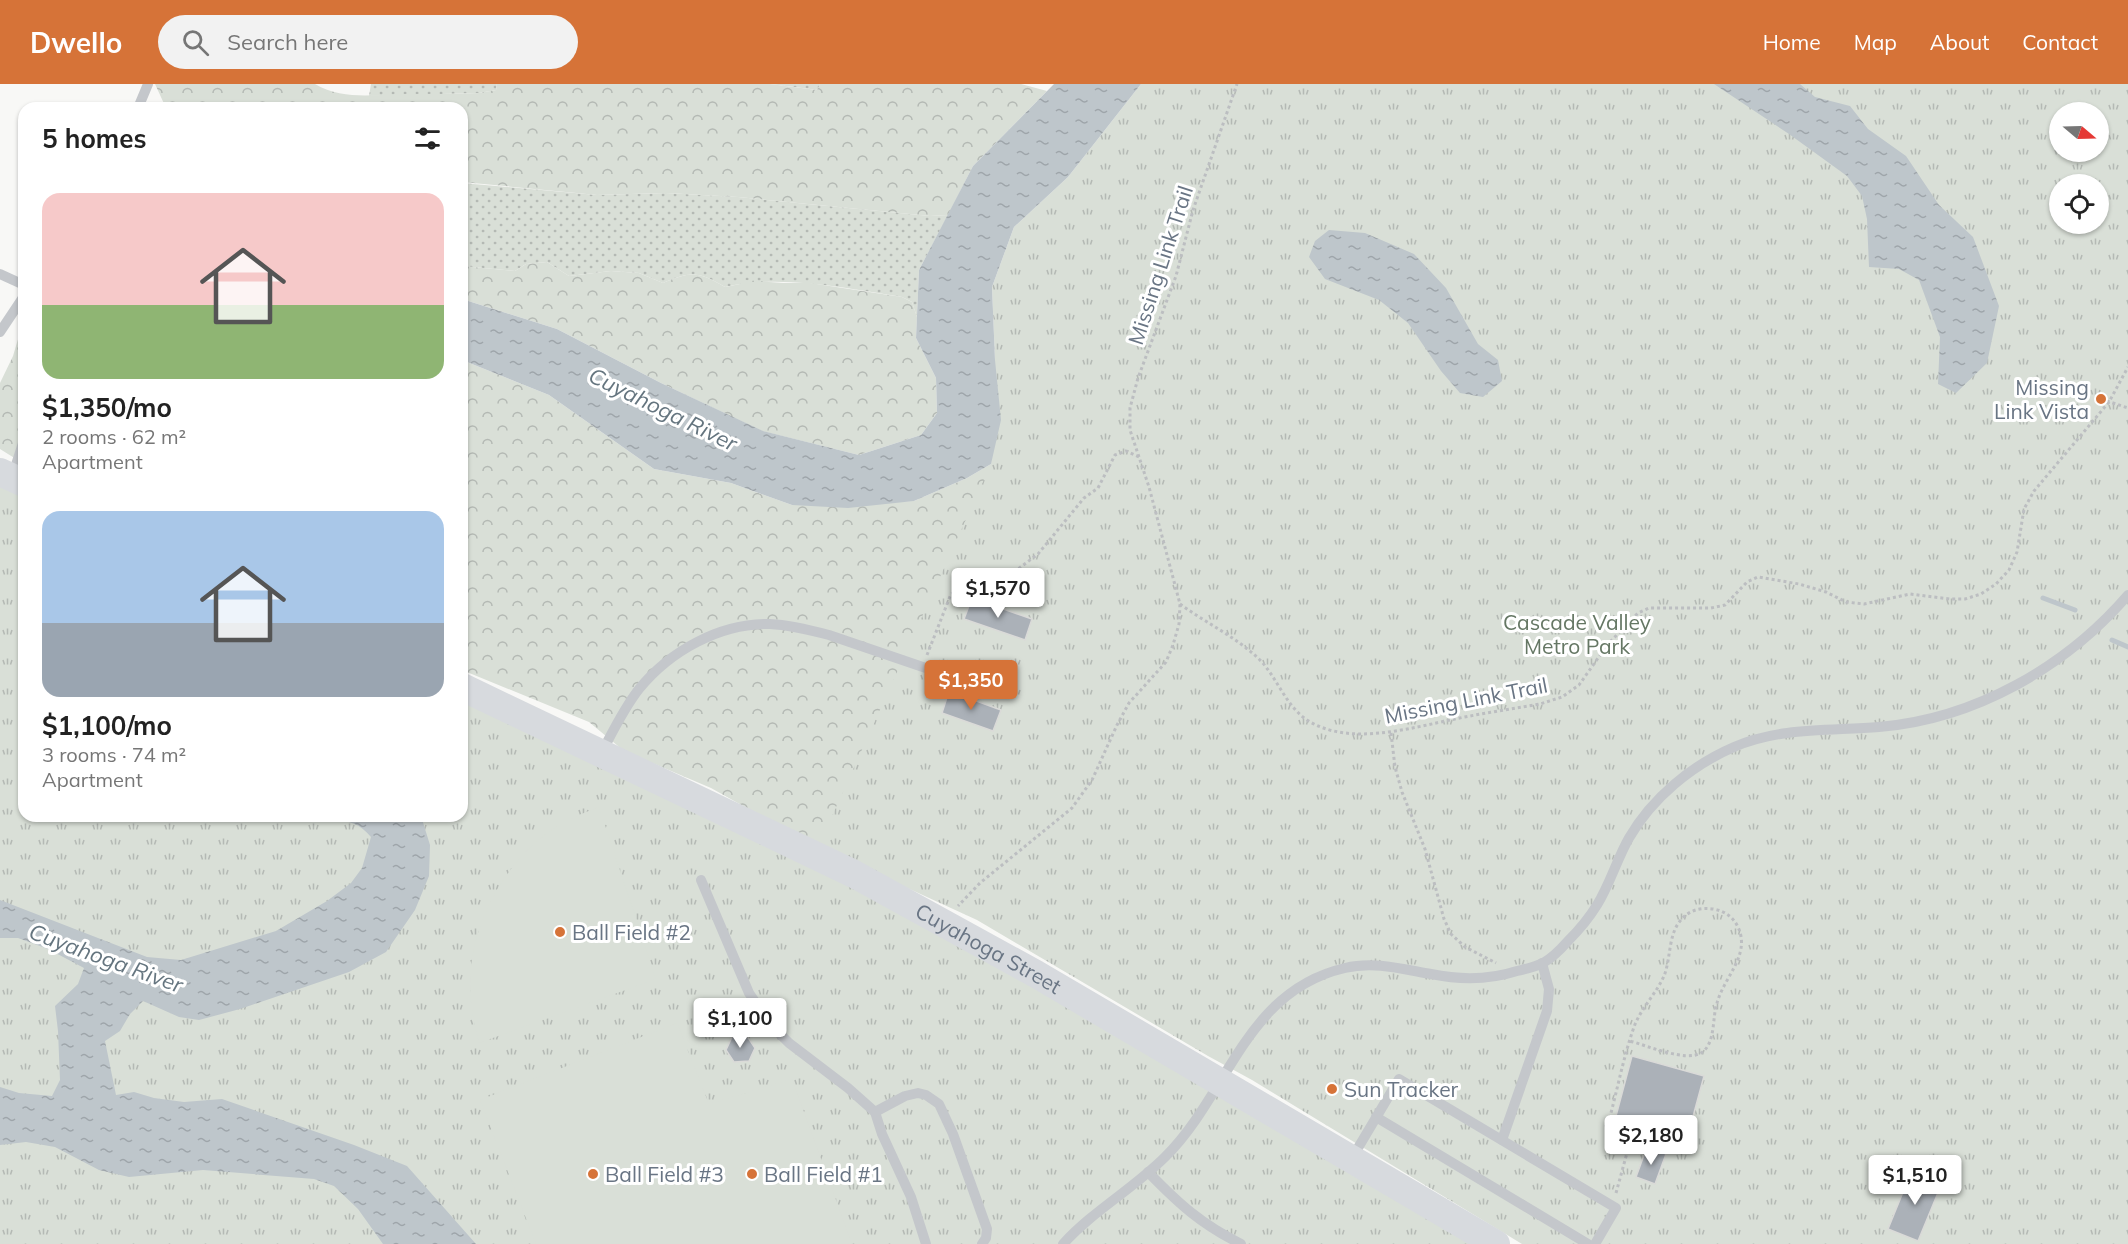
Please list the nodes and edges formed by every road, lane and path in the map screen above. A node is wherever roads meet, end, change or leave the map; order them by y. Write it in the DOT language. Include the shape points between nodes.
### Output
graph roads {
  1 [pos="148,84"];
  2 [pos="1238,84"];
  3 [pos="140,102"];
  4 [pos="0,274"];
  5 [pos="18,282"];
  6 [pos="18,305"];
  7 [pos="0,332"];
  8 [pos="2128,367"];
  9 [pos="2102,399"];
  10 [pos="2109,402"];
  11 [pos="2128,408"];
  12 [pos="1139,457"];
  13 [pos="18,459"];
  14 [pos="12,478"];
  15 [pos="2128,595"];
  16 [pos="1180,604"];
  17 [pos="923,666"];
  18 [pos="468,690"];
  19 [pos="999,693"];
  20 [pos="1394,732"];
  21 [pos="602,752"];
  22 [pos="701,880"];
  23 [pos="942,922"];
  24 [pos="1542,963"];
  25 [pos="1509,974"];
  26 [pos="1630,1041"];
  27 [pos="1219,1083"];
  28 [pos="875,1112"];
  29 [pos="1376,1117"];
  30 [pos="1634,1131"];
  31 [pos="1650,1136"];
  32 [pos="1502,1140"];
  33 [pos="1351,1159"];
  34 [pos="1148,1172"];
  35 [pos="1612,1206"];
  36 [pos="926,1244"];
  37 [pos="982,1244"];
  38 [pos="1062,1244"];
  39 [pos="1241,1244"];
  40 [pos="1496,1244"];
  41 [pos="1588,1244"];
  42 [pos="1595,1244"];
  1 -- 3 [label="lane"];
  2 -- 12 [label="path, Missing Link Trail" via="1130,408 1130,430"];
  4 -- 5 [label="lane"];
  6 -- 7 [label="lane"];
  8 -- 10 [label="path"];
  9 -- 10 [label="path"];
  10 -- 11 [label="path"];
  10 -- 20 [label="path, Missing Link Trail" via="2034,491 2024,509 2017,552 2009,570 1981,594 1965,599 1910,594 1864,603 1846,602 1799,584 1758,577 1747,582 1725,605 1649,608 1638,613 1608,644 1579,685 1562,697"];
  12 -- 16 [label="path, Missing Link Trail"];
  12 -- 17 [label="path" via="1126,452 1115,454 1098,488 1084,498 1038,554 1018,569 951,594"];
  13 -- 14 [label="lane"];
  15 -- 24 [label="lane" via="2078,645 2038,673 1993,697 1907,723 1772,735 1736,746 1701,764 1645,815 1630,836 1599,903 1582,927"];
  16 -- 20 [label="path, Missing Link Trail" via="1254,654 1291,705 1307,720 1353,733"];
  16 -- 23 [label="path" via="1179,624 1166,662 1129,703 1092,780 1072,808 980,883"];
  17 -- 19 [label="lane"];
  17 -- 21 [label="lane" via="802,628 770,624 733,629 693,645 657,670 628,704"];
  18 -- 21 [label="street, Cuyahoga Street"];
  20 -- 25 [label="path" via="1395,766 1402,792 1425,849 1451,934"];
  21 -- 23 [label="street, Cuyahoga Street" via="854,874"];
  22 -- 28 [label="lane" via="749,993 771,1025"];
  23 -- 27 [label="street, Cuyahoga Street"];
  24 -- 25 [label="lane"];
  24 -- 32 [label="lane" via="1549,989 1547,1011"];
  25 -- 27 [label="lane" via="1461,978 1377,964 1318,977 1271,1008"];
  26 -- 26 [label="path" via="1634,1026 1663,977 1679,921 1704,908 1725,913 1735,921 1741,953 1718,997 1707,1049 1685,1056"];
  26 -- 30 [label="path" via="1608,1124"];
  27 -- 33 [label="street, Cuyahoga Street"];
  27 -- 34 [label="lane" via="1181,1139"];
  28 -- 36 [label="lane"];
  28 -- 37 [label="lane" via="918,1093 939,1104 984,1219 987,1229"];
  29 -- 32 [label="lane" via="1399,1078"];
  29 -- 33 [label="lane"];
  29 -- 41 [label="lane"];
  30 -- 31 [label="path"];
  30 -- 35 [label="path"];
  32 -- 35 [label="lane"];
  33 -- 40 [label="street, Cuyahoga Street"];
  34 -- 38 [label="lane"];
  34 -- 39 [label="lane" via="1190,1213"];
  35 -- 42 [label="lane" via="1616,1208"];
}
